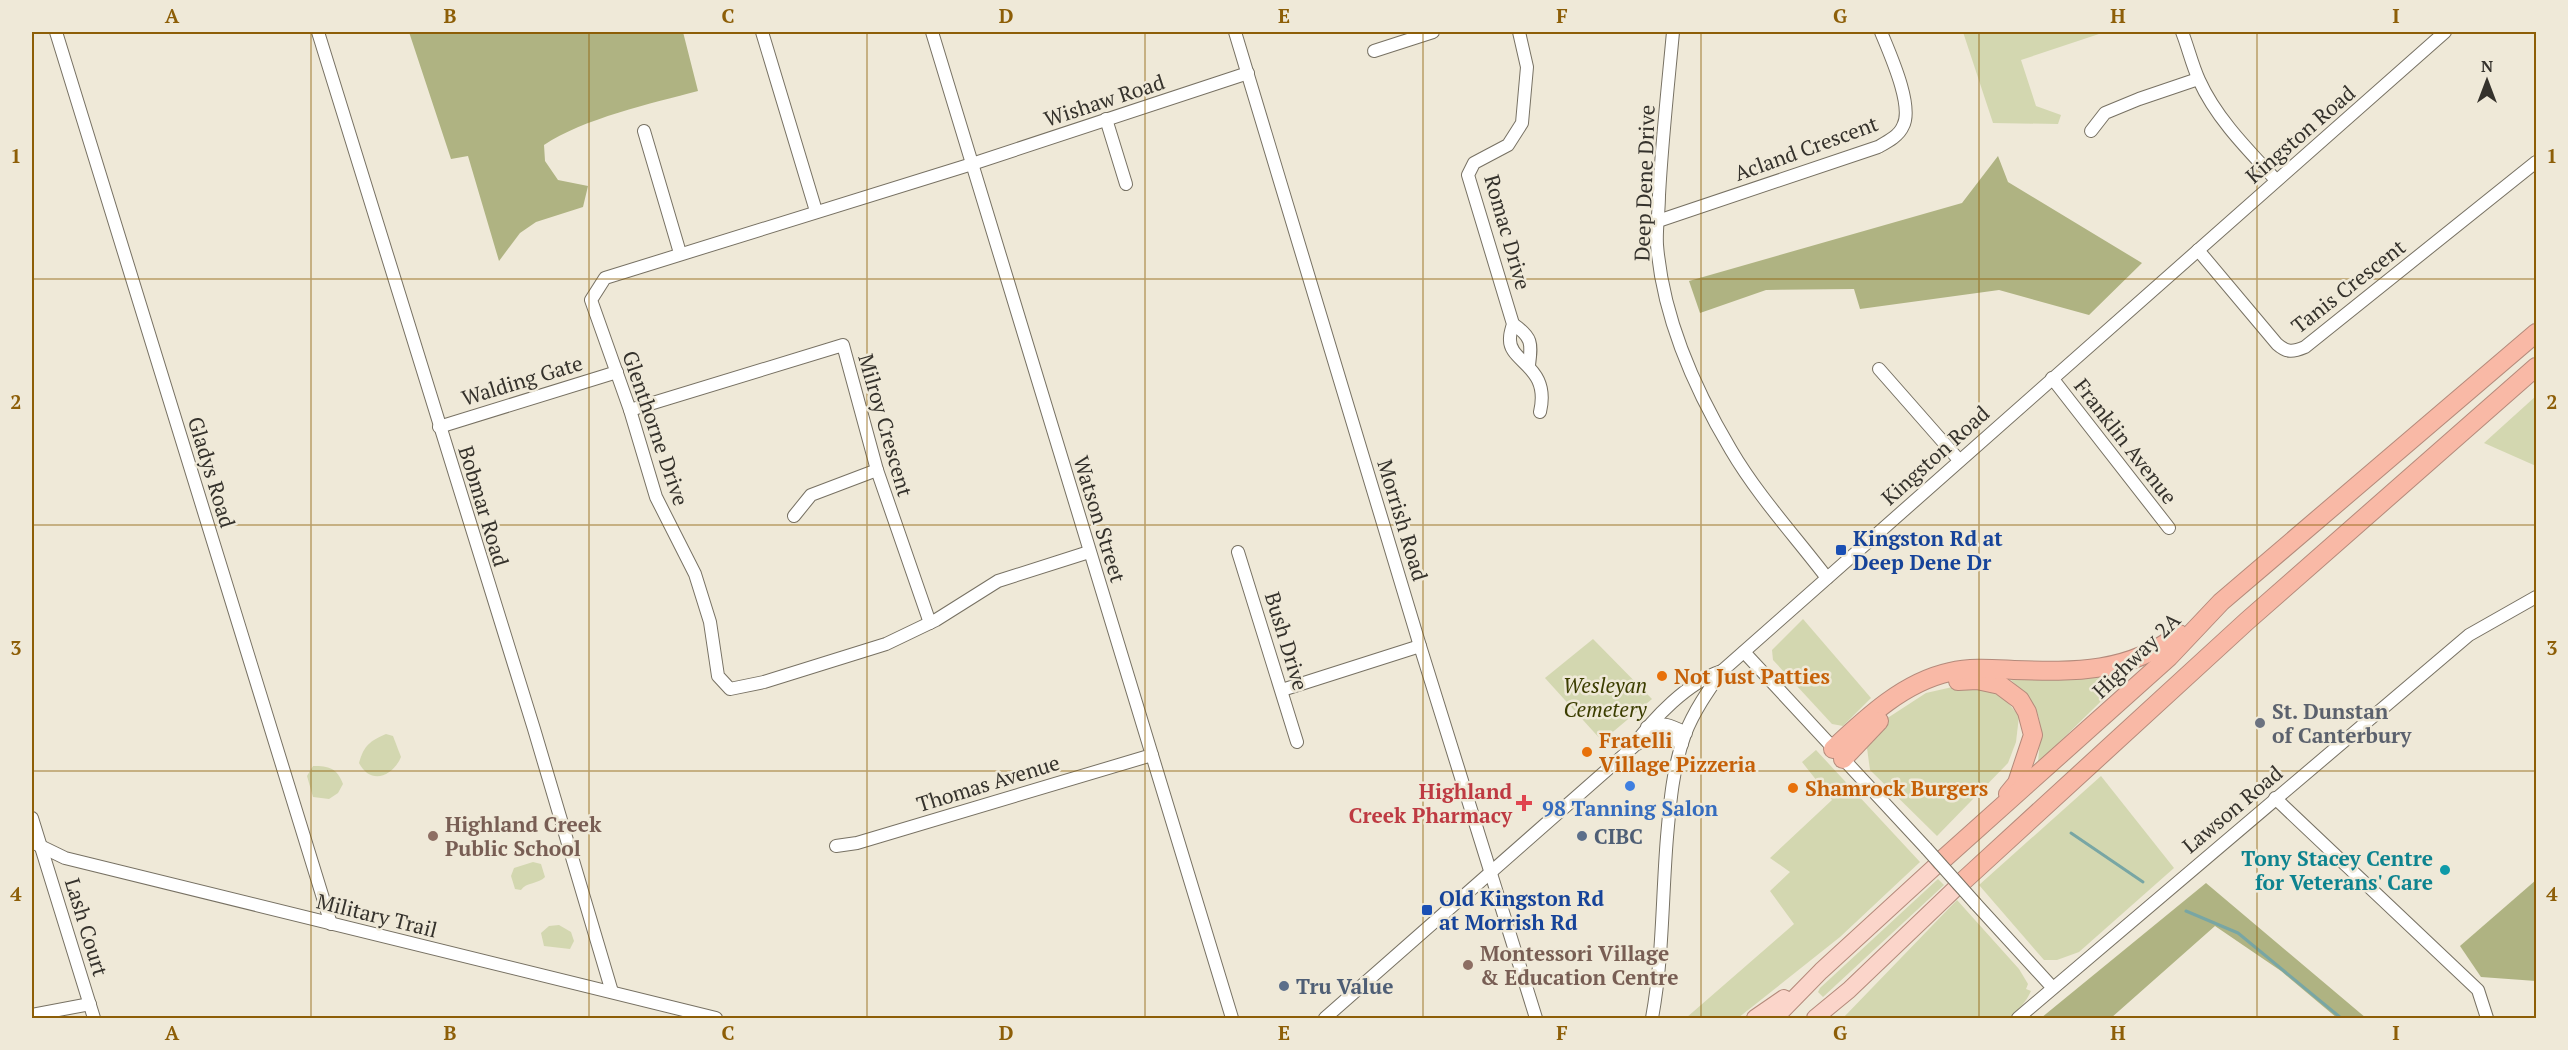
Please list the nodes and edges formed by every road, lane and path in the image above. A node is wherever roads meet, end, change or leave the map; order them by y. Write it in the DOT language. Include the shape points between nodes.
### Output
graph roads {
  1 [pos="56,32"];
  2 [pos="318,32"];
  3 [pos="762,32"];
  4 [pos="932,32"];
  5 [pos="1235,32"];
  6 [pos="1434,32"];
  7 [pos="1519,32"];
  8 [pos="1673,32"];
  9 [pos="1881,32"];
  10 [pos="2182,32"];
  11 [pos="2445,32"];
  12 [pos="1374,51"];
  13 [pos="1248,74"];
  14 [pos="2198,79"];
  15 [pos="1106,119"];
  16 [pos="2091,131"];
  17 [pos="644,132"];
  18 [pos="2536,162"];
  19 [pos="972,164"];
  20 [pos="2276,180"];
  21 [pos="1126,184"];
  22 [pos="816,212"];
  23 [pos="1658,221"];
  24 [pos="2198,250"];
  25 [pos="681,253"];
  26 [pos="1514,324"];
  27 [pos="2536,333"];
  28 [pos="1529,365"];
  29 [pos="2536,367"];
  30 [pos="1879,369"];
  31 [pos="617,372"];
  32 [pos="2052,378"];
  33 [pos="630,410"];
  34 [pos="1540,412"];
  35 [pos="440,427"];
  36 [pos="1959,460"];
  37 [pos="877,470"];
  38 [pos="794,516"];
  39 [pos="2169,528"];
  40 [pos="1089,552"];
  41 [pos="1238,552"];
  42 [pos="1827,578"];
  43 [pos="2536,597"];
  44 [pos="2221,602"];
  45 [pos="930,623"];
  46 [pos="1420,646"];
  47 [pos="1744,652"];
  48 [pos="1722,671"];
  49 [pos="1282,690"];
  50 [pos="1647,727"];
  51 [pos="1684,739"];
  52 [pos="1297,742"];
  53 [pos="1633,747"];
  54 [pos="1838,754"];
  55 [pos="1152,755"];
  56 [pos="2275,798"];
  57 [pos="32,818"];
  58 [pos="1982,825"];
  59 [pos="36,845"];
  60 [pos="836,846"];
  61 [pos="1940,862"];
  62 [pos="1490,874"];
  63 [pos="1960,884"];
  64 [pos="331,924"];
  65 [pos="1821,971"];
  66 [pos="2052,987"];
  67 [pos="1849,990"];
  68 [pos="612,992"];
  69 [pos="90,1004"];
  70 [pos="32,1015"];
  71 [pos="2484,1017"];
  72 [pos="94,1018"];
  73 [pos="716,1018"];
  74 [pos="1232,1018"];
  75 [pos="1324,1018"];
  76 [pos="1536,1018"];
  77 [pos="1652,1018"];
  78 [pos="1755,1018"];
  79 [pos="1775,1018"];
  80 [pos="1815,1018"];
  81 [pos="1825,1018"];
  82 [pos="2018,1018"];
  1 -- 64 [label="street, Gladys Road"];
  2 -- 35 [label="street, Bobmar Road"];
  3 -- 22 [label="street"];
  4 -- 19 [label="street, Watson Street"];
  5 -- 13 [label="street, Morrish Road"];
  6 -- 12 [label="street"];
  7 -- 26 [label="street, Romac Drive" via="1527,67 1522,123 1508,145 1474,163 1468,175"];
  8 -- 23 [label="street, Deep Dene Drive"];
  9 -- 23 [label="street, Acland Crescent" via="1906,111 1904,126 1893,137 1878,147"];
  10 -- 14 [label="street"];
  11 -- 20 [label="street, Kingston Road"];
  13 -- 15 [label="street, Wishaw Road"];
  13 -- 46 [label="street, Morrish Road"];
  14 -- 16 [label="street" via="2105,113"];
  14 -- 20 [label="street" via="2222,117"];
  15 -- 19 [label="street, Wishaw Road"];
  15 -- 21 [label="street"];
  17 -- 25 [label="street"];
  18 -- 24 [label="street, Tanis Crescent" via="2305,347 2295,351 2285,351 2277,345"];
  19 -- 22 [label="street, Glenthorne Drive"];
  19 -- 40 [label="street, Watson Street"];
  20 -- 24 [label="street, Kingston Road"];
  22 -- 25 [label="street, Glenthorne Drive"];
  23 -- 42 [label="street, Deep Dene Drive" via="1660,273 1669,314 1698,389 1732,451"];
  24 -- 32 [label="street, Kingston Road"];
  25 -- 31 [label="street, Glenthorne Drive" via="605,278 593,294 591,300"];
  26 -- 28 [label="street, Romac Drive" via="1530,340"];
  26 -- 28 [label="street, Romac Drive" via="1509,339 1515,353"];
  27 -- 44 [label="highway, Highway 2A"];
  28 -- 34 [label="street, Romac Drive" via="1542,387"];
  29 -- 63 [label="highway" via="2247,621"];
  30 -- 36 [label="street"];
  31 -- 33 [label="street, Glenthorne Drive"];
  31 -- 35 [label="street, Walding Gate"];
  32 -- 36 [label="street, Kingston Road"];
  32 -- 39 [label="street, Franklin Avenue"];
  33 -- 37 [label="street, Milroy Crescent" via="843,345"];
  33 -- 45 [label="street, Glenthorne Drive" via="656,497 695,574 711,622 718,676 730,689 886,644"];
  35 -- 68 [label="street, Bobmar Road"];
  36 -- 42 [label="street, Kingston Road"];
  37 -- 38 [label="street" via="811,495"];
  37 -- 45 [label="street, Milroy Crescent"];
  40 -- 45 [label="street, Glenthorne Drive" via="998,581"];
  40 -- 55 [label="street, Watson Street"];
  41 -- 49 [label="street, Bush Drive"];
  42 -- 47 [label="street, Kingston Road"];
  43 -- 56 [label="street, Lawson Road" via="2469,635"];
  44 -- 54 [label="highway" via="2166,645 2136,660 2063,672 1962,670 1923,680 1889,700"];
  44 -- 58 [label="highway, Highway 2A" via="2169,657"];
  46 -- 49 [label="street"];
  46 -- 62 [label="street, Morrish Road"];
  47 -- 48 [label="street, Kingston Road"];
  47 -- 54 [label="street"];
  48 -- 50 [label="street" via="1692,686"];
  48 -- 51 [label="street, Kingston Road" via="1704,695"];
  49 -- 52 [label="street, Bush Drive"];
  50 -- 51 [label="street" via="1667,724"];
  50 -- 53 [label="street"];
  51 -- 53 [label="street" via="1655,735"];
  51 -- 77 [label="street, Kingston Road" via="1671,790"];
  53 -- 62 [label="street"];
  54 -- 58 [label="highway" via="1915,694 1950,681 1977,680 2000,685 2020,700 2033,735 2017,783"];
  54 -- 66 [label="street, bridge"];
  55 -- 60 [label="street, Thomas Avenue"];
  55 -- 74 [label="street, Watson Street"];
  56 -- 66 [label="street, Lawson Road"];
  56 -- 71 [label="street" via="2478,990"];
  57 -- 59 [label="street, Lash Court"];
  58 -- 61 [label="highway, Highway 2A"];
  59 -- 64 [label="street, Military Trail" via="65,858"];
  59 -- 69 [label="street, Lash Court"];
  61 -- 65 [label="main road, Highway 2A"];
  62 -- 75 [label="street"];
  62 -- 76 [label="street, Morrish Road"];
  63 -- 67 [label="main road"];
  64 -- 68 [label="street, Military Trail"];
  65 -- 78 [label="main road"];
  65 -- 79 [label="main road, Highway 2A"];
  66 -- 82 [label="street, Lawson Road"];
  67 -- 80 [label="main road"];
  67 -- 81 [label="main road"];
  68 -- 73 [label="street, Military Trail"];
  69 -- 70 [label="street"];
  69 -- 72 [label="street, Lash Court"];
}
